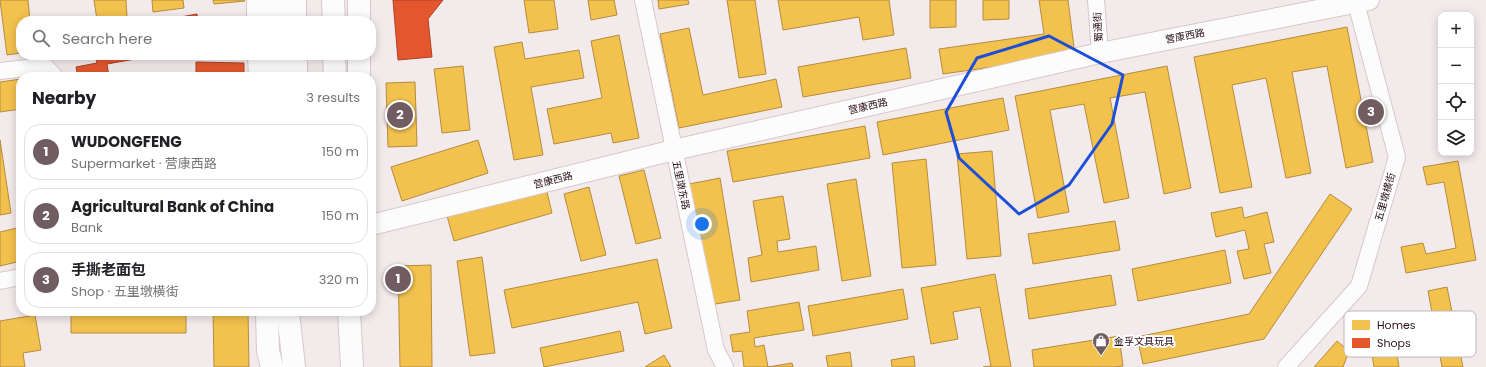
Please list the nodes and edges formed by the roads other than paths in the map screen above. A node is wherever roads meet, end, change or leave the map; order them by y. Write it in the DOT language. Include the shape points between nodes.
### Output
graph roads {
  1 [pos="258,0"];
  2 [pos="274,0"];
  3 [pos="295,0"];
  4 [pos="333,0"];
  5 [pos="359,0"];
  6 [pos="644,0"];
  7 [pos="1096,0"];
  8 [pos="1362,1"];
  9 [pos="258,16"];
  10 [pos="274,16"];
  11 [pos="295,16"];
  12 [pos="334,16"];
  13 [pos="359,16"];
  14 [pos="1100,53"];
  15 [pos="259,60"];
  16 [pos="276,60"];
  17 [pos="296,60"];
  18 [pos="334,60"];
  19 [pos="359,60"];
  20 [pos="0,71"];
  21 [pos="50,72"];
  22 [pos="260,72"];
  23 [pos="276,72"];
  24 [pos="296,72"];
  25 [pos="336,72"];
  26 [pos="359,72"];
  27 [pos="674,150"];
  28 [pos="376,224"];
  29 [pos="16,278"];
  30 [pos="0,281"];
  31 [pos="267,316"];
  32 [pos="289,316"];
  33 [pos="301,316"];
  34 [pos="347,316"];
  35 [pos="348,316"];
  36 [pos="269,362"];
  37 [pos="294,367"];
  38 [pos="297,367"];
  39 [pos="341,367"];
  40 [pos="352,367"];
  41 [pos="725,367"];
  42 [pos="1286,367"];
  1 -- 9 [label="main road"];
  2 -- 10 [label="main road"];
  3 -- 11 [label="main road"];
  4 -- 12 [label="main road"];
  5 -- 13 [label="main road"];
  6 -- 27 [label="street, 五里墩东路"];
  7 -- 14 [label="street, 蜀通街"];
  8 -- 14 [label="street, 营康西路"];
  8 -- 42 [label="street, 五里墩横街" via="1397,158 1359,286"];
  14 -- 27 [label="street, 营康西路"];
  15 -- 22 [label="main road"];
  16 -- 23 [label="main road"];
  17 -- 24 [label="main road"];
  18 -- 25 [label="main road"];
  19 -- 26 [label="main road"];
  20 -- 21 [label="street" via="45,66"];
  27 -- 28 [label="street, 营康西路"];
  27 -- 41 [label="street, 五里墩东路" via="716,350"];
  29 -- 30 [label="street"];
  31 -- 36 [label="main road"];
  32 -- 37 [label="main road"];
  33 -- 38 [label="main road"];
  34 -- 39 [label="main road"];
  35 -- 40 [label="main road"];
}
